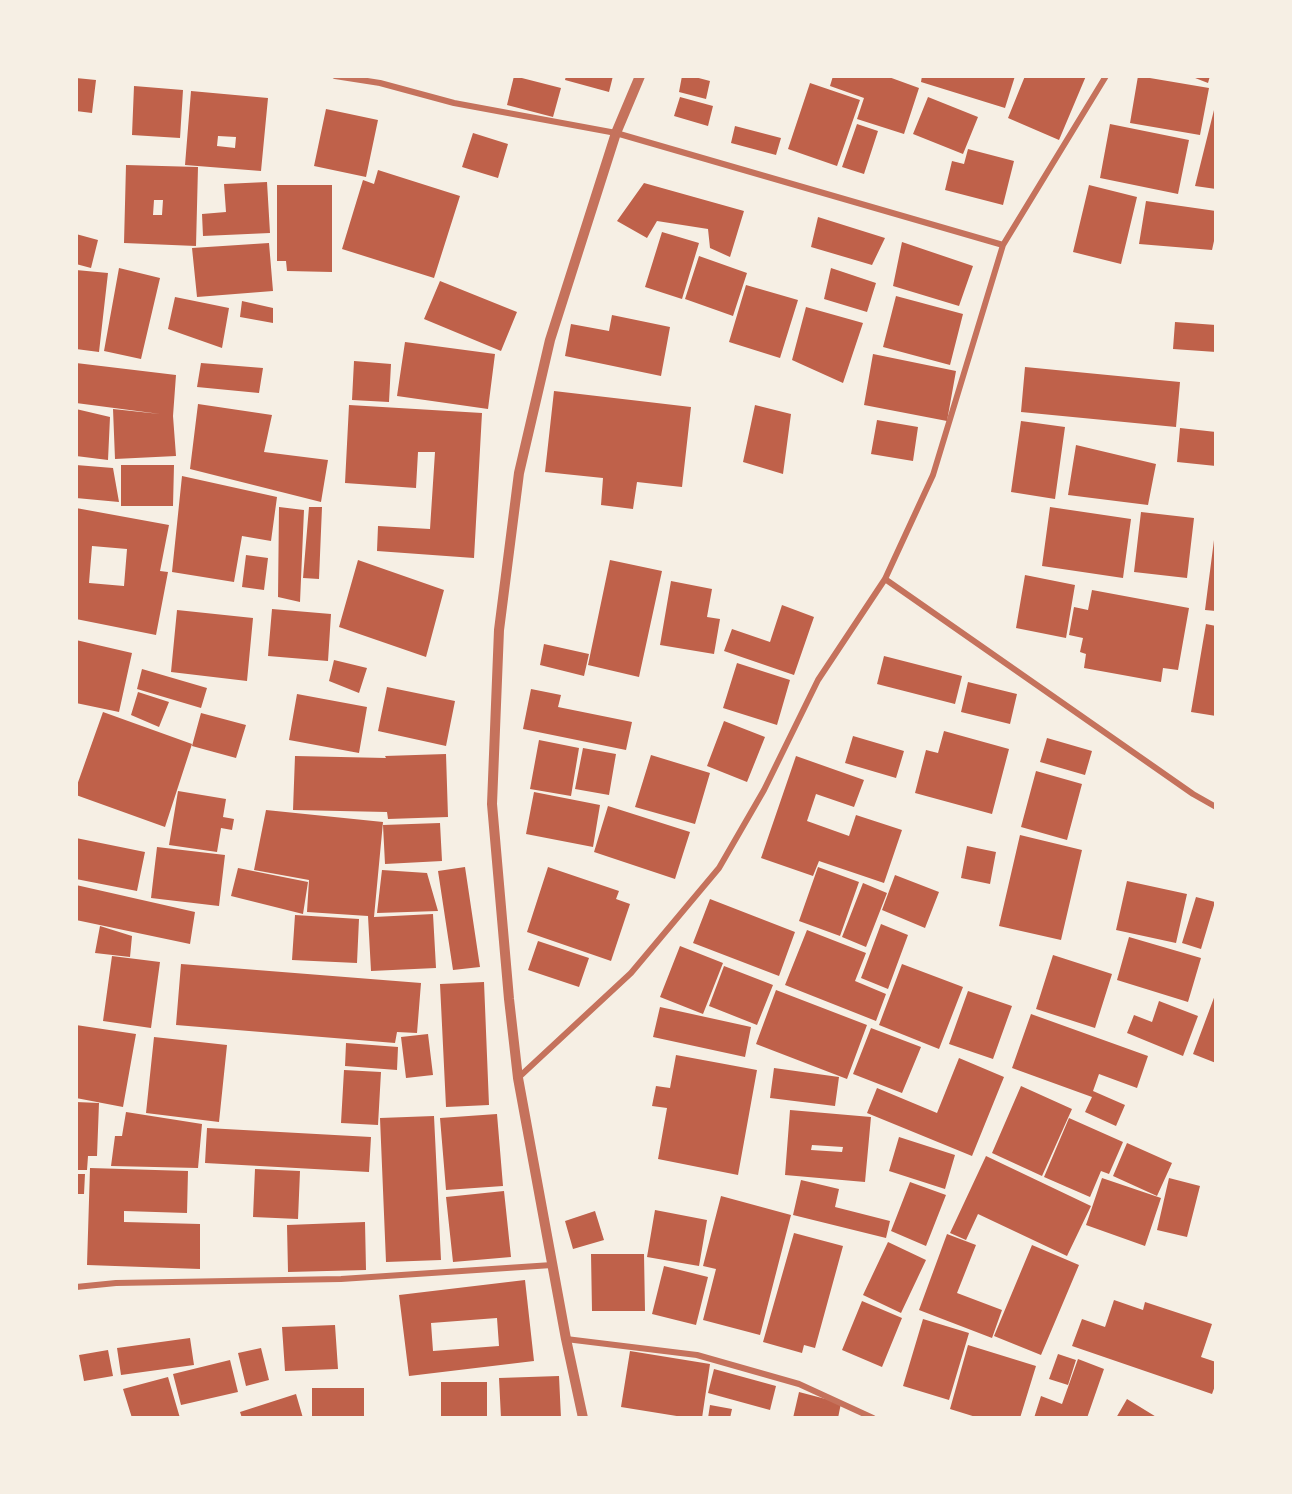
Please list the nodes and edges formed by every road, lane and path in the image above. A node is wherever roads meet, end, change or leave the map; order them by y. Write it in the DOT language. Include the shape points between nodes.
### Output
graph roads {
  1 [pos="335,76"];
  2 [pos="640,76"];
  3 [pos="1106,76"];
  4 [pos="615,133"];
  5 [pos="1003,245"];
  6 [pos="885,579"];
  7 [pos="1215,807"];
  8 [pos="518,1078"];
  9 [pos="552,1265"];
  10 [pos="76,1287"];
  11 [pos="566,1339"];
  12 [pos="583,1418"];
  13 [pos="873,1418"];
  1 -- 4 [label="street"];
  2 -- 4 [label="street"];
  3 -- 5 [label="street"];
  4 -- 5 [label="street"];
  4 -- 8 [label="street" via="550,340 519,473 499,630 492,804"];
  5 -- 6 [label="street" via="933,475"];
  6 -- 7 [label="street"];
  6 -- 8 [label="street" via="818,680 764,790 719,868 631,973"];
  8 -- 9 [label="street"];
  9 -- 10 [label="street" via="341,1279"];
  9 -- 11 [label="street"];
  11 -- 12 [label="street"];
  11 -- 13 [label="street" via="698,1355 800,1384"];
}
